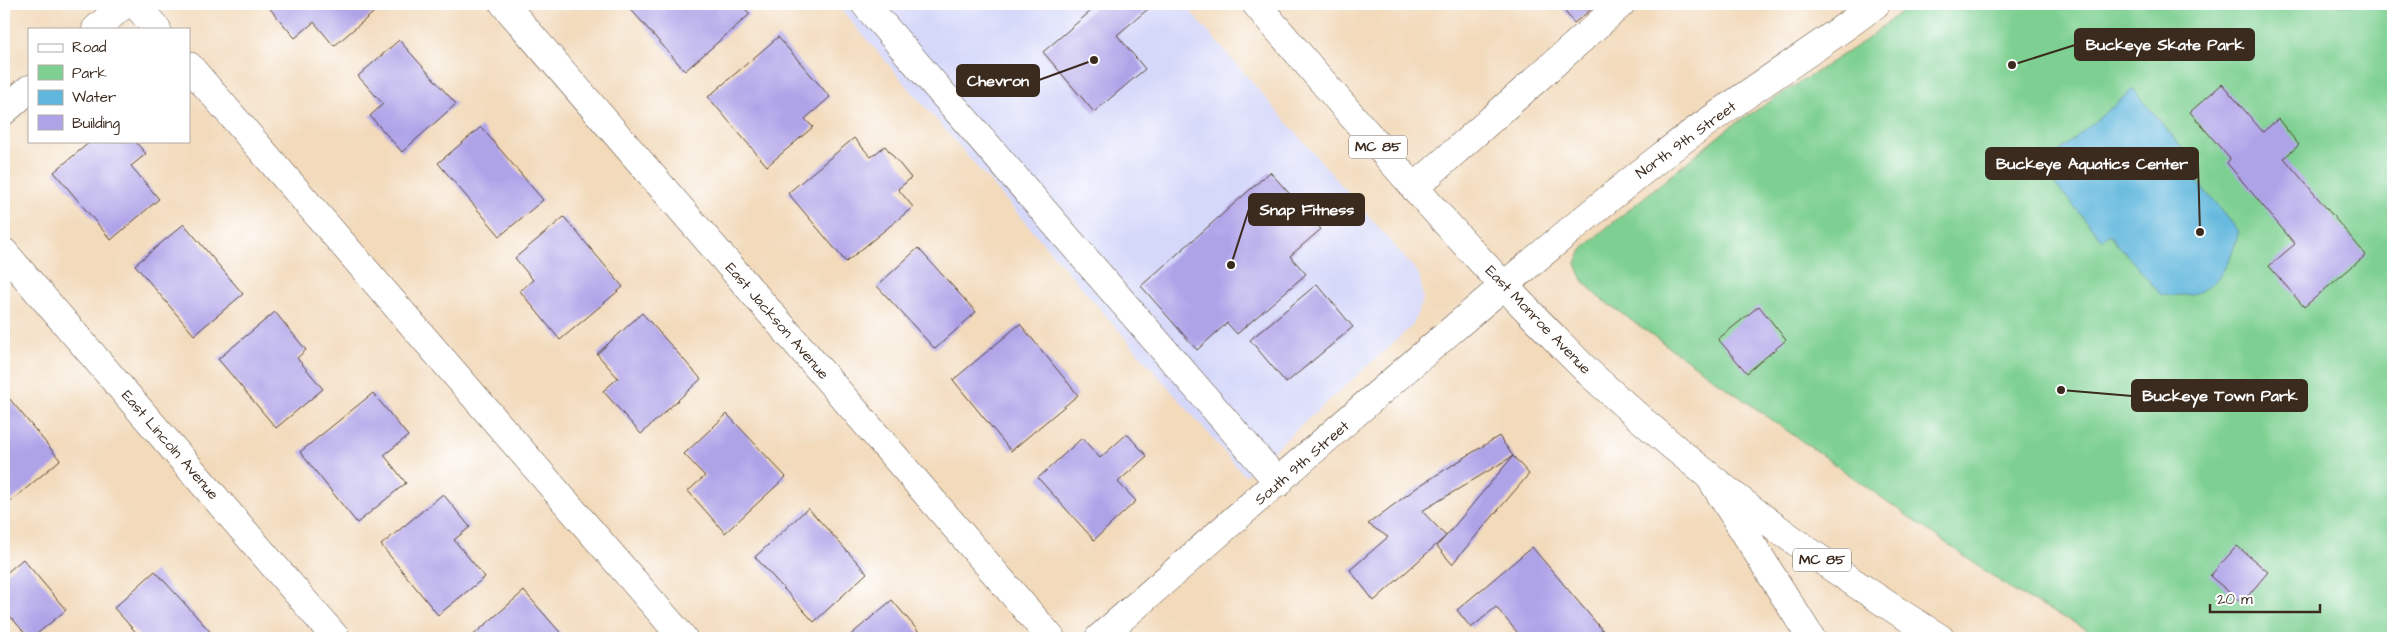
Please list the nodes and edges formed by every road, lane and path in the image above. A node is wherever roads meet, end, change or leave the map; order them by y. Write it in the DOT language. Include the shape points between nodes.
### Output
graph roads {
  1 [pos="124,4"];
  2 [pos="135,4"];
  3 [pos="504,4"];
  4 [pos="865,4"];
  5 [pos="1256,4"];
  6 [pos="1621,4"];
  7 [pos="1876,4"];
  8 [pos="97,28"];
  9 [pos="155,28"];
  10 [pos="190,67"];
  11 [pos="28,90"];
  12 [pos="4,111"];
  13 [pos="1414,188"];
  14 [pos="4,252"];
  15 [pos="1504,286"];
  16 [pos="1709,476"];
  17 [pos="1279,483"];
  18 [pos="336,638"];
  19 [pos="684,638"];
  20 [pos="1051,638"];
  21 [pos="1100,638"];
  22 [pos="1811,638"];
  23 [pos="1940,638"];
  1 -- 8 [label="street"];
  2 -- 9 [label="street"];
  3 -- 20 [label="street, East Jackson Avenue"];
  4 -- 17 [label="street"];
  5 -- 13 [label="street, East Monroe Avenue / MC 85"];
  6 -- 13 [label="street"];
  7 -- 15 [label="street, North 9th Street" via="1660,157"];
  10 -- 19 [label="street"];
  11 -- 12 [label="street"];
  13 -- 15 [label="street, East Monroe Avenue / MC 85"];
  14 -- 18 [label="street, East Lincoln Avenue"];
  15 -- 16 [label="street, East Monroe Avenue / MC 85" via="1597,380"];
  15 -- 17 [label="street, South 9th Street"];
  16 -- 22 [label="street, East Monroe Avenue"];
  16 -- 23 [label="street, MC 85" via="1818,557"];
  17 -- 21 [label="street, South 9th Street"];
}
